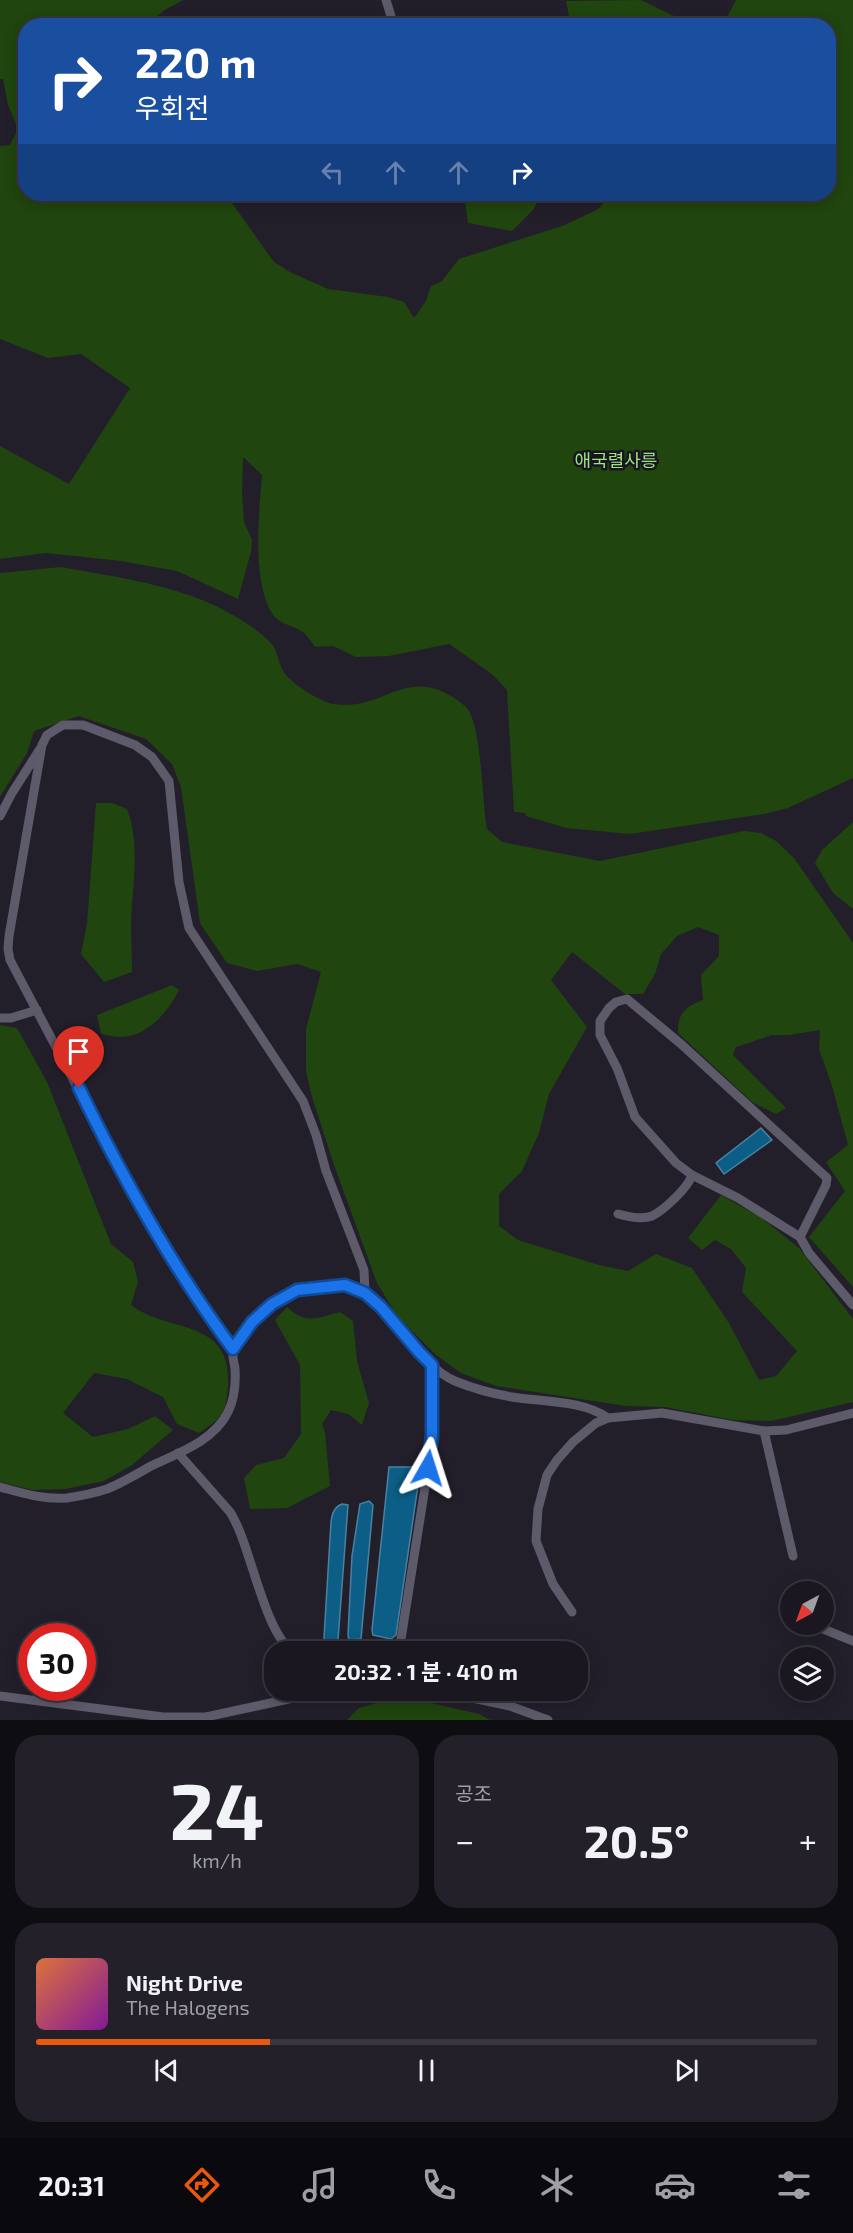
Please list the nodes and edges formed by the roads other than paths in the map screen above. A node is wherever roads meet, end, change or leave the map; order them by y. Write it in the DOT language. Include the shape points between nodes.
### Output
graph roads {
  1 [pos="386,0"];
  2 [pos="392,18"];
  3 [pos="42,746"];
  4 [pos="0,816"];
  5 [pos="37,1010"];
  6 [pos="0,1018"];
  7 [pos="692,1175"];
  8 [pos="618,1214"];
  9 [pos="800,1237"];
  10 [pos="365,1293"];
  11 [pos="853,1305"];
  12 [pos="233,1349"];
  13 [pos="432,1365"];
  14 [pos="853,1413"];
  15 [pos="609,1418"];
  16 [pos="764,1431"];
  17 [pos="178,1453"];
  18 [pos="0,1487"];
  19 [pos="793,1557"];
  20 [pos="572,1612"];
  21 [pos="834,1633"];
  22 [pos="282,1641"];
  23 [pos="400,1641"];
  24 [pos="853,1641"];
  25 [pos="0,1696"];
  26 [pos="283,1701"];
  27 [pos="487,1701"];
  28 [pos="205,1719"];
  29 [pos="548,1720"];
  1 -- 2 [label="street"];
  3 -- 4 [label="street"];
  3 -- 5 [label="street" via="8,949"];
  3 -- 10 [label="street" via="47,735 63,725 83,725 135,745 152,757 169,781 179,882 189,928 303,1101 364,1270"];
  5 -- 6 [label="street"];
  5 -- 12 [label="street" via="152,1229"];
  7 -- 8 [label="street" via="682,1192 652,1216"];
  7 -- 9 [label="street"];
  7 -- 9 [label="street" via="635,1117 600,1035 600,1021 616,1002 627,999 827,1178"];
  9 -- 11 [label="street"];
  10 -- 12 [label="street" via="345,1285 297,1290 272,1304"];
  10 -- 13 [label="street"];
  12 -- 17 [label="street" via="236,1385 228,1412 211,1433"];
  13 -- 15 [label="street" via="455,1380 498,1393 595,1409"];
  13 -- 23 [label="street" via="432,1436"];
  14 -- 16 [label="street" via="786,1430"];
  15 -- 16 [label="street" via="662,1413"];
  15 -- 20 [label="street" via="596,1423 557,1460 547,1475 538,1509 536,1541 553,1584"];
  16 -- 19 [label="street"];
  17 -- 18 [label="street" via="104,1490 66,1498 42,1498"];
  17 -- 22 [label="street" via="237,1521"];
  21 -- 24 [label="street"];
  25 -- 28 [label="street"];
  26 -- 28 [label="street"];
  27 -- 29 [label="street"];
}
